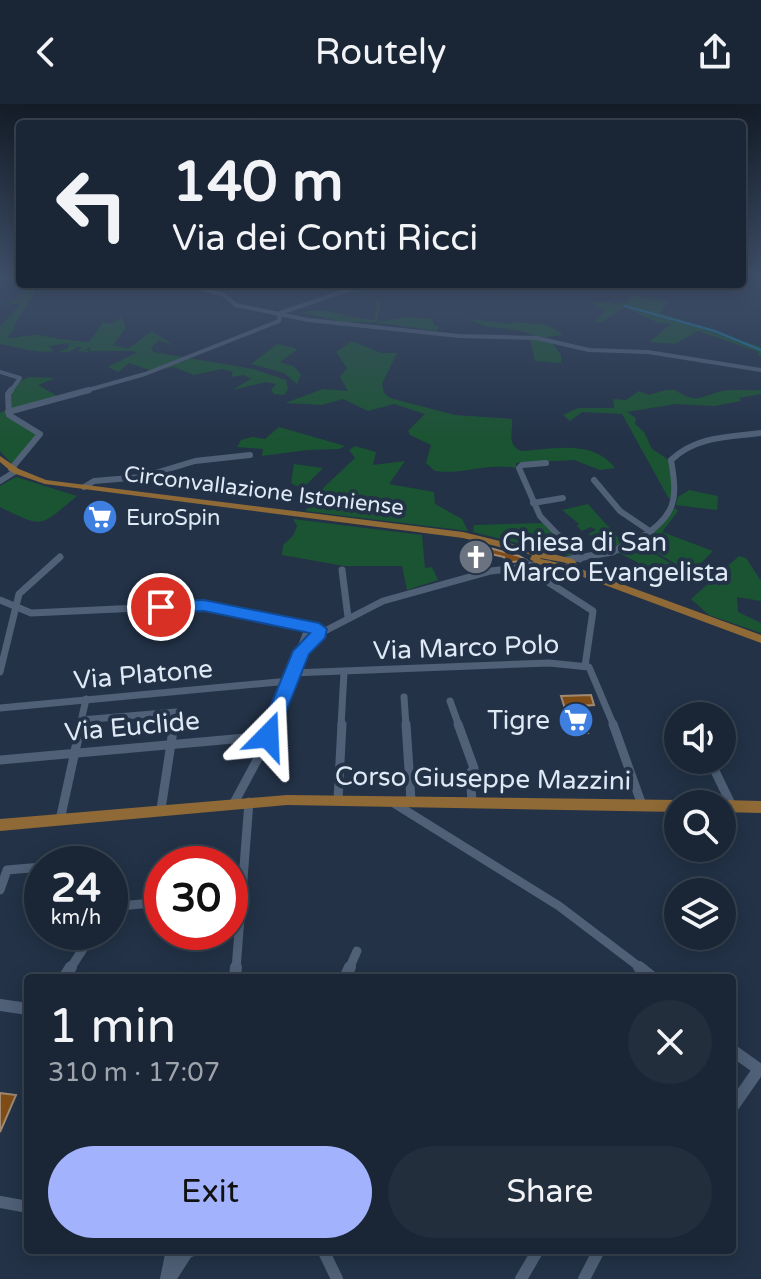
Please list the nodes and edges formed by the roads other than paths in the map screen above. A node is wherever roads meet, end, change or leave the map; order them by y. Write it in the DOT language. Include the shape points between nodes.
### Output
graph roads {
  1 [pos="253,332"];
  2 [pos="417,332"];
  3 [pos="761,370"];
  4 [pos="0,372"];
  5 [pos="8,412"];
  6 [pos="761,433"];
  7 [pos="250,455"];
  8 [pos="0,458"];
  9 [pos="546,463"];
  10 [pos="14,470"];
  11 [pos="594,480"];
  12 [pos="0,481"];
  13 [pos="84,487"];
  14 [pos="563,498"];
  15 [pos="533,503"];
  16 [pos="651,532"];
  17 [pos="60,557"];
  18 [pos="534,558"];
  19 [pos="575,564"];
  20 [pos="342,570"];
  21 [pos="0,600"];
  22 [pos="15,608"];
  23 [pos="348,617"];
  24 [pos="313,632"];
  25 [pos="761,639"];
  26 [pos="585,666"];
  27 [pos="0,672"];
  28 [pos="344,672"];
  29 [pos="290,677"];
  30 [pos="404,697"];
  31 [pos="86,699"];
  32 [pos="450,701"];
  33 [pos="0,708"];
  34 [pos="81,720"];
  35 [pos="268,736"];
  36 [pos="172,744"];
  37 [pos="74,753"];
  38 [pos="0,760"];
  39 [pos="338,800"];
  40 [pos="388,800"];
  41 [pos="411,800"];
  42 [pos="249,802"];
  43 [pos="472,802"];
  44 [pos="234,803"];
  45 [pos="642,805"];
  46 [pos="664,806"];
  47 [pos="736,806"];
  48 [pos="761,807"];
  49 [pos="161,809"];
  50 [pos="60,820"];
  51 [pos="0,825"];
  52 [pos="243,846"];
  53 [pos="24,869"];
  54 [pos="0,890"];
  55 [pos="82,950"];
  56 [pos="235,950"];
  57 [pos="357,951"];
  58 [pos="67,974"];
  59 [pos="235,974"];
  60 [pos="347,974"];
  61 [pos="648,974"];
  62 [pos="0,1005"];
  63 [pos="24,1008"];
  64 [pos="736,1053"];
  65 [pos="760,1070"];
  66 [pos="736,1103"];
  67 [pos="0,1202"];
  68 [pos="24,1206"];
  69 [pos="180,1254"];
  70 [pos="325,1254"];
  71 [pos="536,1254"];
  72 [pos="597,1254"];
  73 [pos="168,1279"];
  74 [pos="337,1279"];
  75 [pos="521,1279"];
  76 [pos="584,1279"];
  1 -- 5 [label="street" via="152,372"];
  2 -- 3 [label="street" via="537,338 589,350 648,352"];
  4 -- 5 [label="street" via="20,378 8,394"];
  5 -- 10 [label="street" via="40,434"];
  6 -- 16 [label="street" via="698,443 678,452 671,460 672,509"];
  7 -- 13 [label="street" via="195,461"];
  8 -- 10 [label="main road, Circonvallazione Istoniense"];
  9 -- 15 [label="street" via="519,466"];
  10 -- 12 [label="street"];
  10 -- 13 [label="main road, Circonvallazione Istoniense" via="45,482"];
  11 -- 16 [label="street" via="620,511"];
  13 -- 18 [label="main road, Circonvallazione Istoniense" via="463,535"];
  14 -- 15 [label="street"];
  15 -- 19 [label="street"];
  16 -- 19 [label="street"];
  17 -- 22 [label="street" via="22,590"];
  18 -- 19 [label="main road"];
  18 -- 19 [label="main road" via="554,565"];
  18 -- 23 [label="street" via="383,601"];
  18 -- 26 [label="street" via="545,580 593,611"];
  19 -- 25 [label="main road"];
  20 -- 23 [label="street"];
  21 -- 22 [label="street"];
  22 -- 24 [label="street" via="43,613 204,605 299,624"];
  22 -- 27 [label="street"];
  23 -- 24 [label="street"];
  24 -- 29 [label="street"];
  26 -- 28 [label="street, Via Marco Polo"];
  26 -- 45 [label="street, Via Marco Polo" via="592,671"];
  28 -- 29 [label="street, Via Marco Polo"];
  28 -- 39 [label="street"];
  29 -- 31 [label="street, Via Platone"];
  29 -- 35 [label="street"];
  30 -- 41 [label="street"];
  31 -- 33 [label="street, Via Platone"];
  31 -- 34 [label="street"];
  32 -- 43 [label="street" via="474,768"];
  34 -- 36 [label="street" via="176,712"];
  34 -- 37 [label="street"];
  35 -- 36 [label="street, Via Euclide"];
  35 -- 44 [label="street"];
  36 -- 37 [label="street, Via Euclide"];
  36 -- 49 [label="street"];
  37 -- 38 [label="street, Via Euclide"];
  37 -- 50 [label="street"];
  39 -- 40 [label="main road, Corso Giuseppe Mazzini"];
  39 -- 42 [label="main road, Corso Giuseppe Mazzini"];
  40 -- 41 [label="main road, Corso Giuseppe Mazzini"];
  40 -- 61 [label="street" via="563,906"];
  41 -- 43 [label="main road, Corso Giuseppe Mazzini"];
  42 -- 44 [label="main road, Corso Giuseppe Mazzini"];
  42 -- 52 [label="street"];
  43 -- 45 [label="main road, Corso Giuseppe Mazzini"];
  44 -- 49 [label="main road, Corso Giuseppe Mazzini"];
  45 -- 46 [label="main road, Corso Giuseppe Mazzini"];
  47 -- 48 [label="main road"];
  49 -- 50 [label="main road, Corso Giuseppe Mazzini"];
  50 -- 51 [label="main road, Corso Giuseppe Mazzini"];
  53 -- 54 [label="street" via="7,870"];
  55 -- 58 [label="street"];
  56 -- 59 [label="street"];
  57 -- 60 [label="street"];
  62 -- 63 [label="street"];
  64 -- 65 [label="street"];
  65 -- 66 [label="street"];
  67 -- 68 [label="street"];
  69 -- 73 [label="street"];
  70 -- 74 [label="street"];
  71 -- 75 [label="street"];
  72 -- 76 [label="street"];
}
